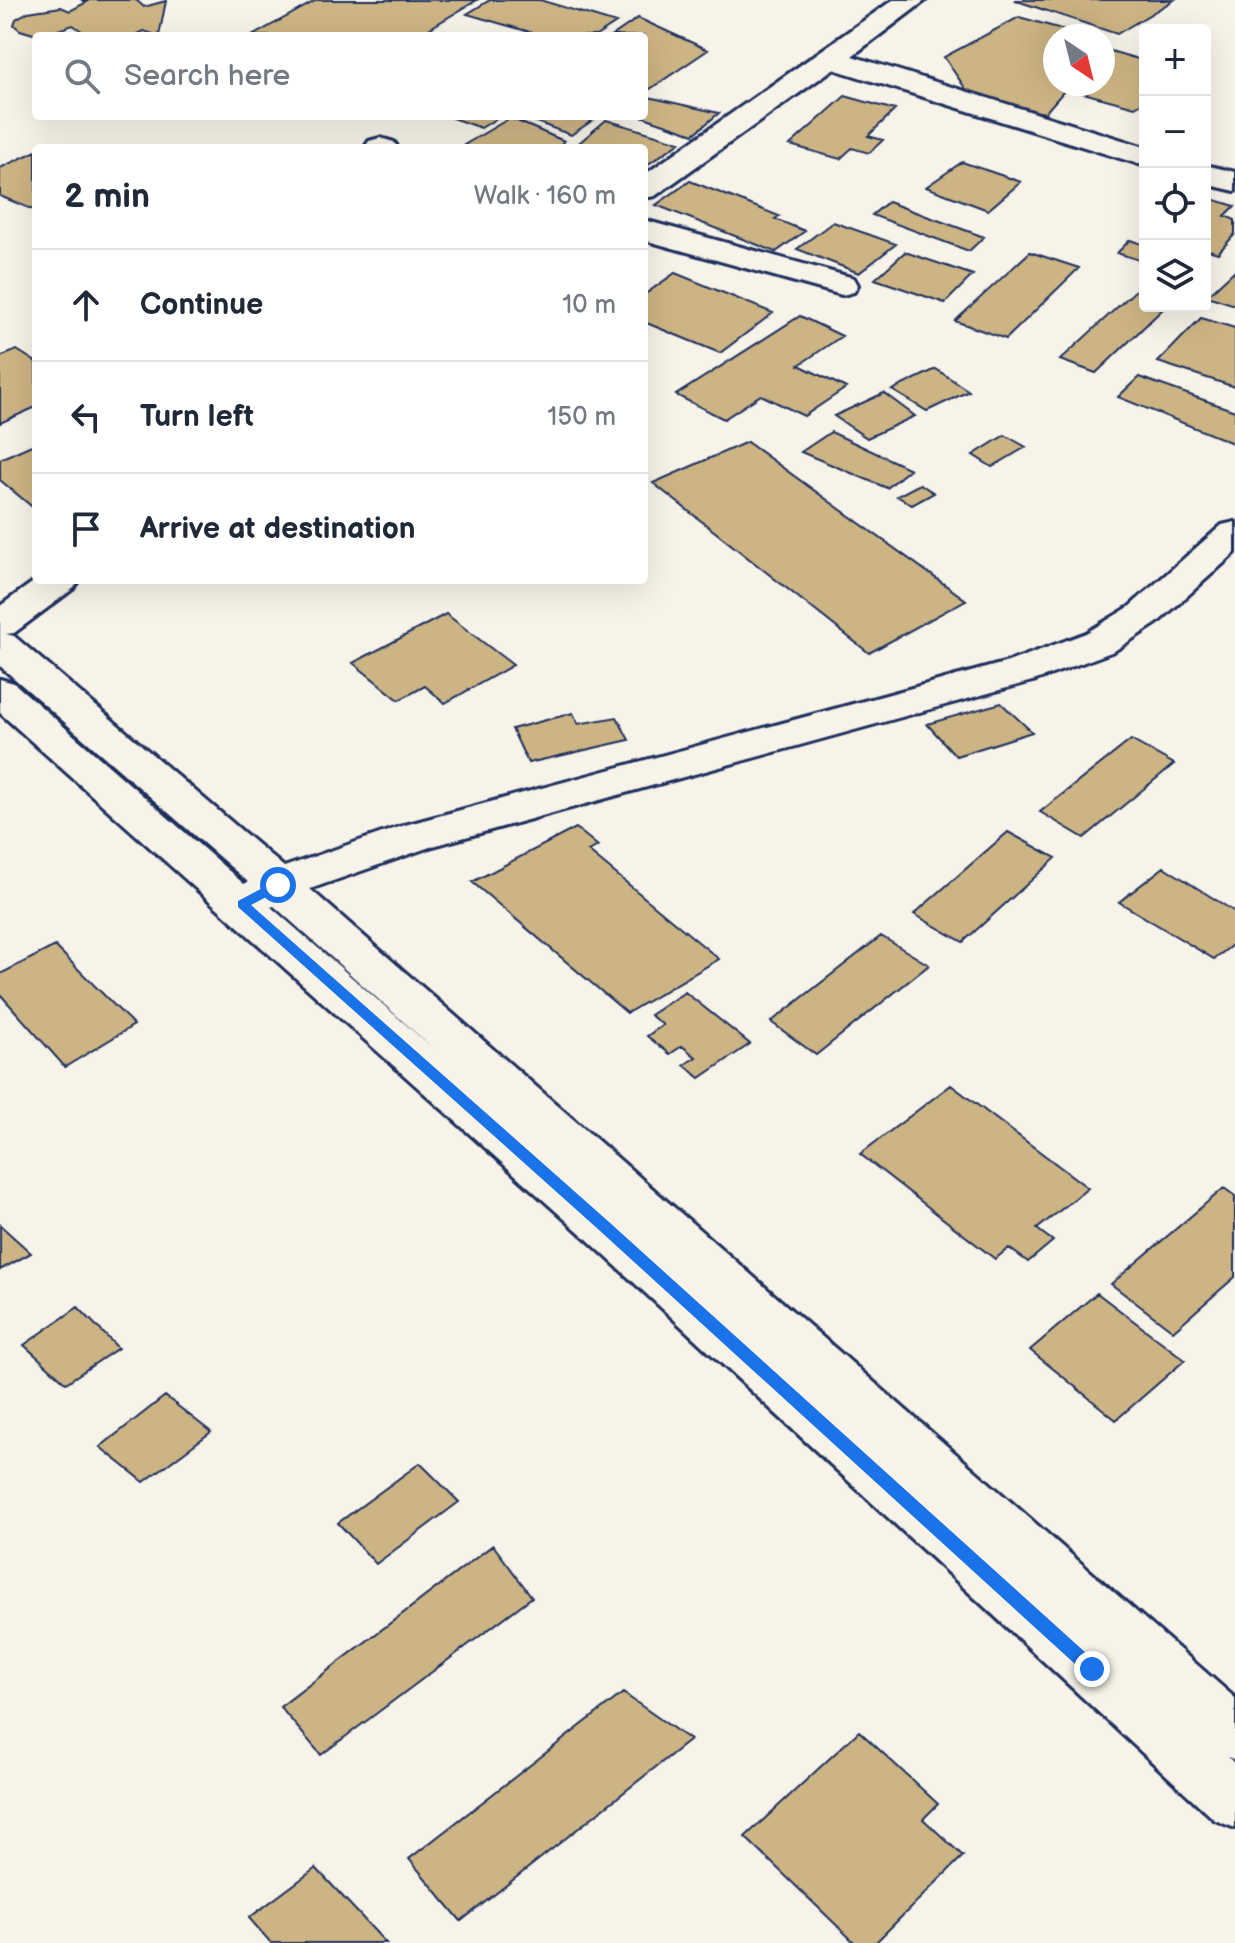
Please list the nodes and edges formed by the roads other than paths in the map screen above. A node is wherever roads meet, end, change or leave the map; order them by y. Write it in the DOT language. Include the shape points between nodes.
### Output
graph roads {
  1 [pos="912,0"];
  2 [pos="829,58"];
  3 [pos="1139,155"];
  4 [pos="1211,176"];
  5 [pos="1235,182"];
  6 [pos="648,186"];
  7 [pos="648,231"];
  8 [pos="842,285"];
  9 [pos="1235,533"];
  10 [pos="55,584"];
  11 [pos="0,624"];
  12 [pos="0,645"];
  13 [pos="9,690"];
  14 [pos="260,894"];
  15 [pos="1235,1734"];
  16 [pos="1235,1801"];
  1 -- 2 [label="street"];
  2 -- 3 [label="street"];
  2 -- 6 [label="street"];
  4 -- 5 [label="street"];
  7 -- 8 [label="street"];
  9 -- 14 [label="street" via="1143,615 1100,642 1022,671 420,835"];
  10 -- 11 [label="street"];
  12 -- 13 [label="street"];
  13 -- 14 [label="street"];
  14 -- 15 [label="street"];
  14 -- 16 [label="street" via="604,1226"];
}
